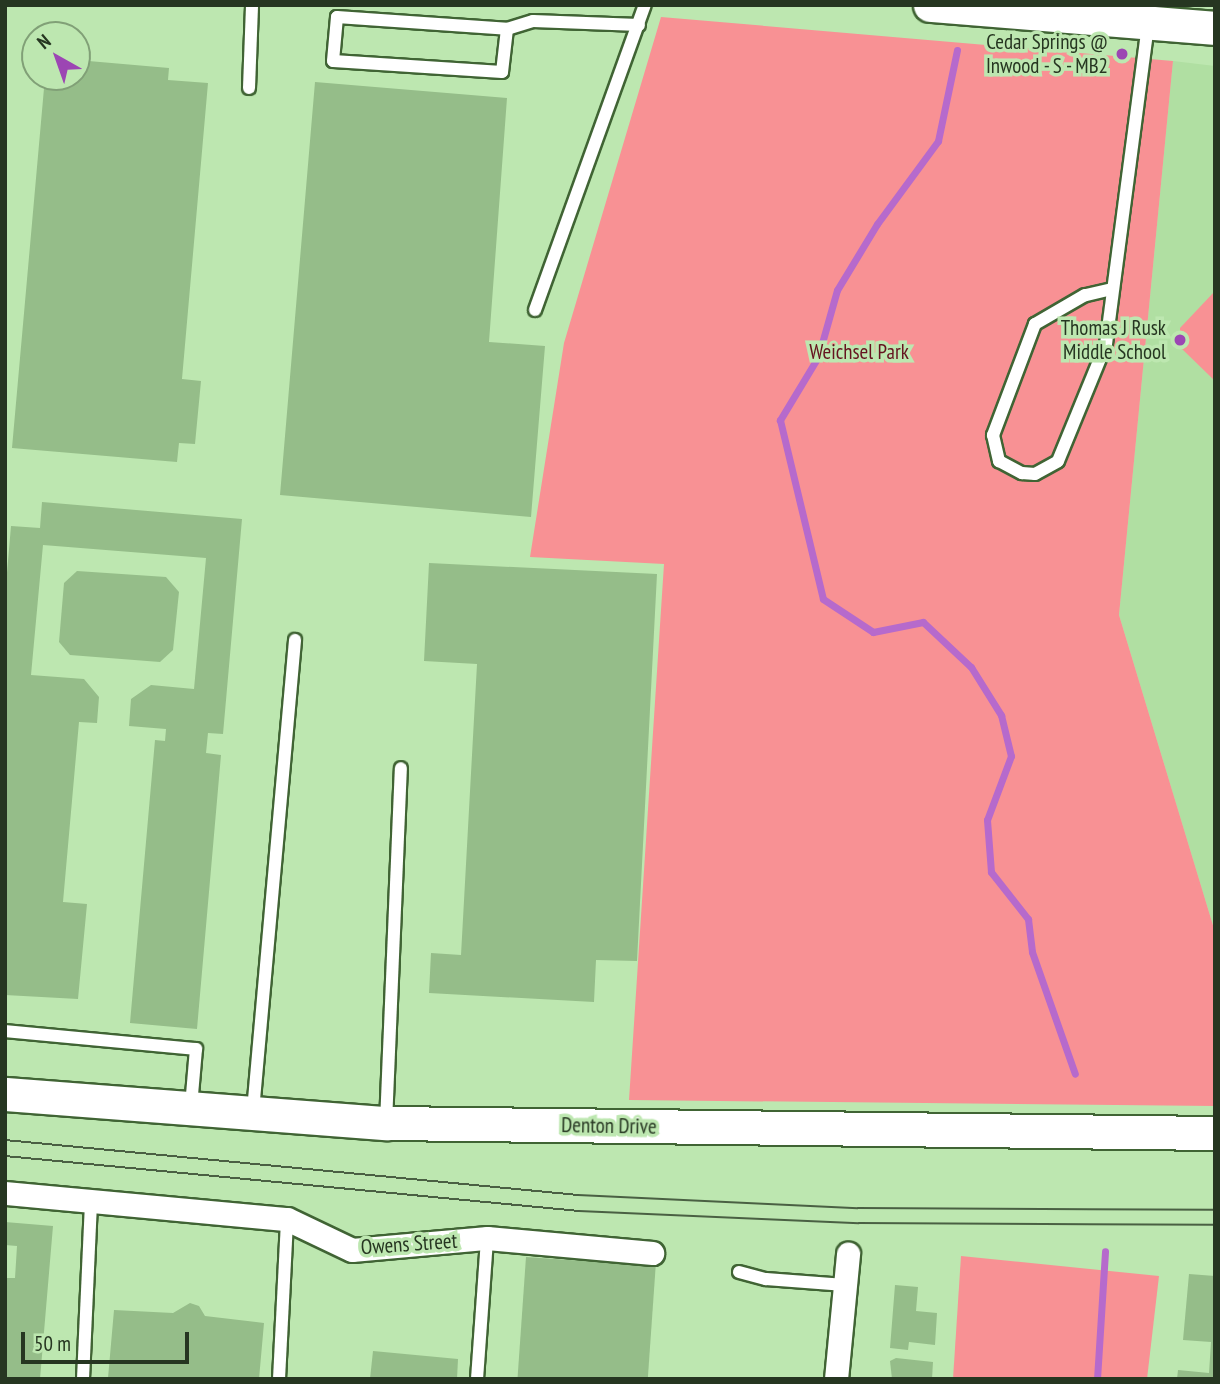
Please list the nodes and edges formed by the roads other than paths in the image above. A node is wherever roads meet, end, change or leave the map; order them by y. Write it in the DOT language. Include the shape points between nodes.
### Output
graph roads {
  1 [pos="252,5"];
  2 [pos="645,5"];
  3 [pos="930,5"];
  4 [pos="1149,23"];
  5 [pos="639,24"];
  6 [pos="1215,28"];
  7 [pos="508,29"];
  8 [pos="249,88"];
  9 [pos="1112,289"];
  10 [pos="535,310"];
  11 [pos="295,640"];
  12 [pos="401,768"];
  13 [pos="5,1031"];
  14 [pos="5,1094"];
  15 [pos="191,1110"];
  16 [pos="252,1115"];
  17 [pos="386,1123"];
  18 [pos="1215,1133"];
  19 [pos="5,1193"];
  20 [pos="91,1201"];
  21 [pos="287,1219"];
  22 [pos="487,1238"];
  23 [pos="652,1254"];
  24 [pos="848,1254"];
  25 [pos="739,1272"];
  26 [pos="845,1285"];
  27 [pos="83,1379"];
  28 [pos="279,1379"];
  29 [pos="477,1379"];
  30 [pos="836,1379"];
  1 -- 8 [label="lane"];
  2 -- 5 [label="lane"];
  3 -- 4 [label="main road"];
  4 -- 6 [label="main road"];
  4 -- 9 [label="lane"];
  5 -- 7 [label="lane" via="533,21"];
  5 -- 10 [label="lane"];
  7 -- 7 [label="lane" via="502,72 333,61 337,16"];
  9 -- 9 [label="lane" via="1085,295 1035,324 993,435 999,461 1035,474 1058,461 1065,451 1106,344"];
  11 -- 16 [label="lane"];
  12 -- 17 [label="lane"];
  13 -- 15 [label="lane" via="196,1049"];
  14 -- 15 [label="main road, Denton Drive"];
  15 -- 16 [label="main road, Denton Drive"];
  16 -- 17 [label="main road, Denton Drive"];
  17 -- 18 [label="main road, Denton Drive"];
  19 -- 20 [label="street, Owens Street"];
  20 -- 21 [label="street, Owens Street"];
  20 -- 27 [label="lane"];
  21 -- 22 [label="street, Owens Street" via="352,1250"];
  21 -- 28 [label="lane"];
  22 -- 23 [label="street, Owens Street"];
  22 -- 29 [label="lane"];
  24 -- 26 [label="street"];
  25 -- 26 [label="lane" via="766,1279"];
  26 -- 30 [label="street"];
}
